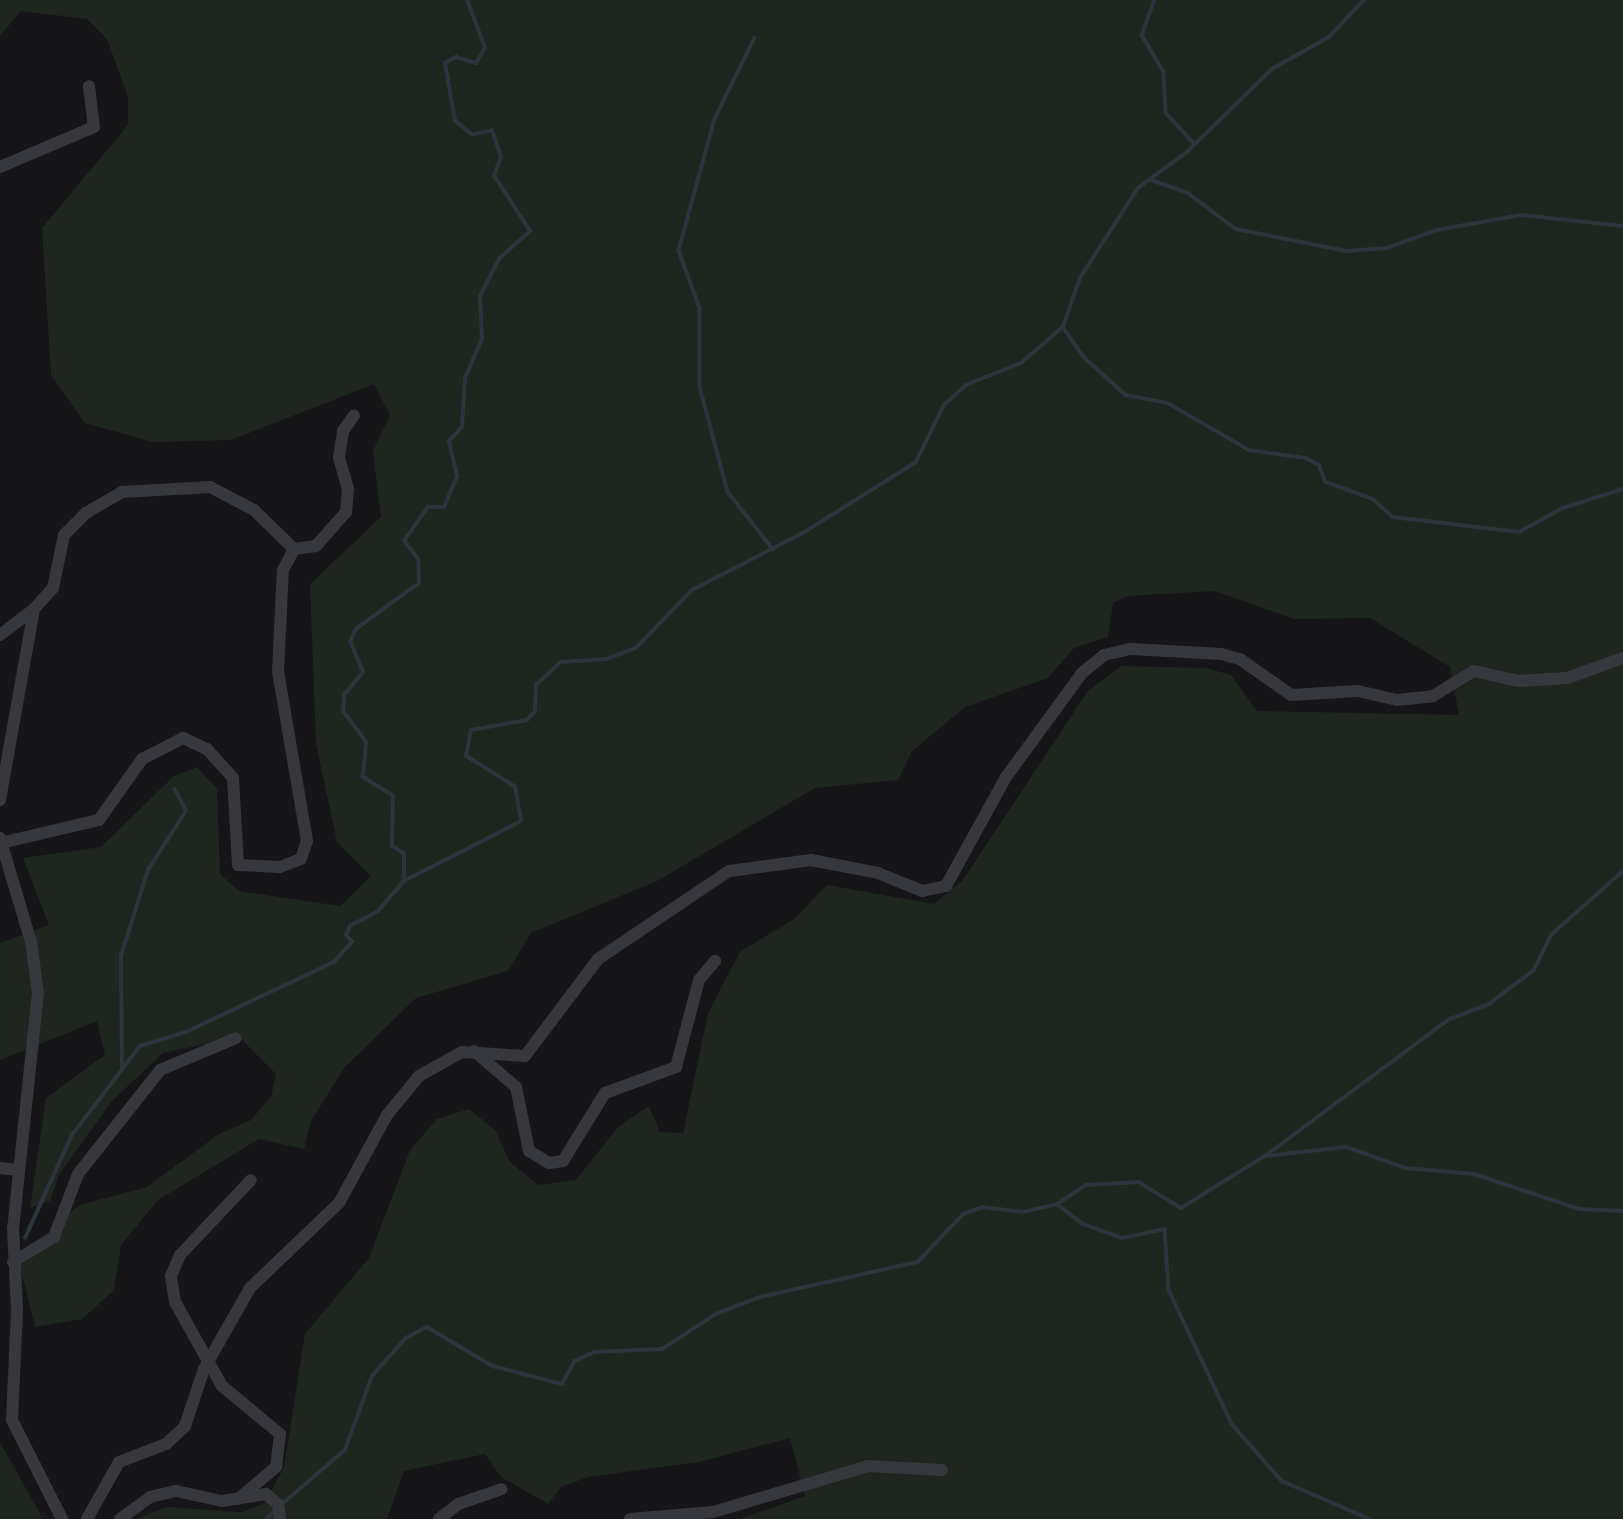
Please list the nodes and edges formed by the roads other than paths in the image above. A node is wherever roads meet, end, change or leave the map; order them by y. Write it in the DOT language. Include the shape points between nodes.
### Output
graph roads {
  1 [pos="89,86"];
  2 [pos="0,167"];
  3 [pos="354,415"];
  4 [pos="294,549"];
  5 [pos="34,609"];
  6 [pos="0,635"];
  7 [pos="1623,658"];
  8 [pos="0,800"];
  9 [pos="1,840"];
  10 [pos="715,961"];
  11 [pos="236,1038"];
  12 [pos="474,1051"];
  13 [pos="0,1168"];
  14 [pos="17,1170"];
  15 [pos="251,1181"];
  16 [pos="13,1262"];
  17 [pos="209,1359"];
  18 [pos="942,1470"];
  19 [pos="502,1489"];
  20 [pos="238,1499"];
  21 [pos="62,1519"];
  22 [pos="87,1519"];
  23 [pos="120,1519"];
  24 [pos="280,1519"];
  25 [pos="439,1519"];
  26 [pos="630,1519"];
  1 -- 2 [label="street" via="94,127"];
  3 -- 4 [label="street" via="341,440 346,512 316,546"];
  4 -- 5 [label="street" via="273,524 219,489 122,492 103,500 64,535 53,589"];
  4 -- 9 [label="street" via="284,570 278,671 307,841 301,859 280,867 238,865 233,778 207,749 183,738 142,759 121,797 99,820"];
  5 -- 6 [label="street"];
  5 -- 8 [label="street"];
  7 -- 12 [label="street" via="1567,678 1518,681 1474,671 1433,696 1397,700 1358,691 1291,695 1240,659 1221,654 1131,649 1104,655 1082,673 1006,777 946,886 922,891 878,873 811,860 729,871 598,959 530,1053 513,1057"];
  9 -- 14 [label="street" via="31,942 38,992"];
  10 -- 12 [label="street" via="699,980 677,1067 605,1093 563,1161 549,1163 529,1151 516,1087"];
  11 -- 16 [label="street" via="160,1070 78,1174 54,1237"];
  12 -- 17 [label="street" via="439,1062 396,1101 340,1203 250,1288"];
  13 -- 14 [label="street"];
  14 -- 16 [label="street"];
  15 -- 17 [label="street" via="173,1269 175,1301"];
  16 -- 21 [label="street" via="13,1431"];
  17 -- 20 [label="street" via="228,1393 275,1427 281,1439 276,1467"];
  17 -- 22 [label="street" via="185,1426 166,1444 119,1462"];
  18 -- 26 [label="street" via="868,1466 713,1512"];
  19 -- 25 [label="street" via="458,1504"];
  20 -- 23 [label="street" via="165,1492"];
  20 -- 24 [label="street" via="270,1496"];
}
